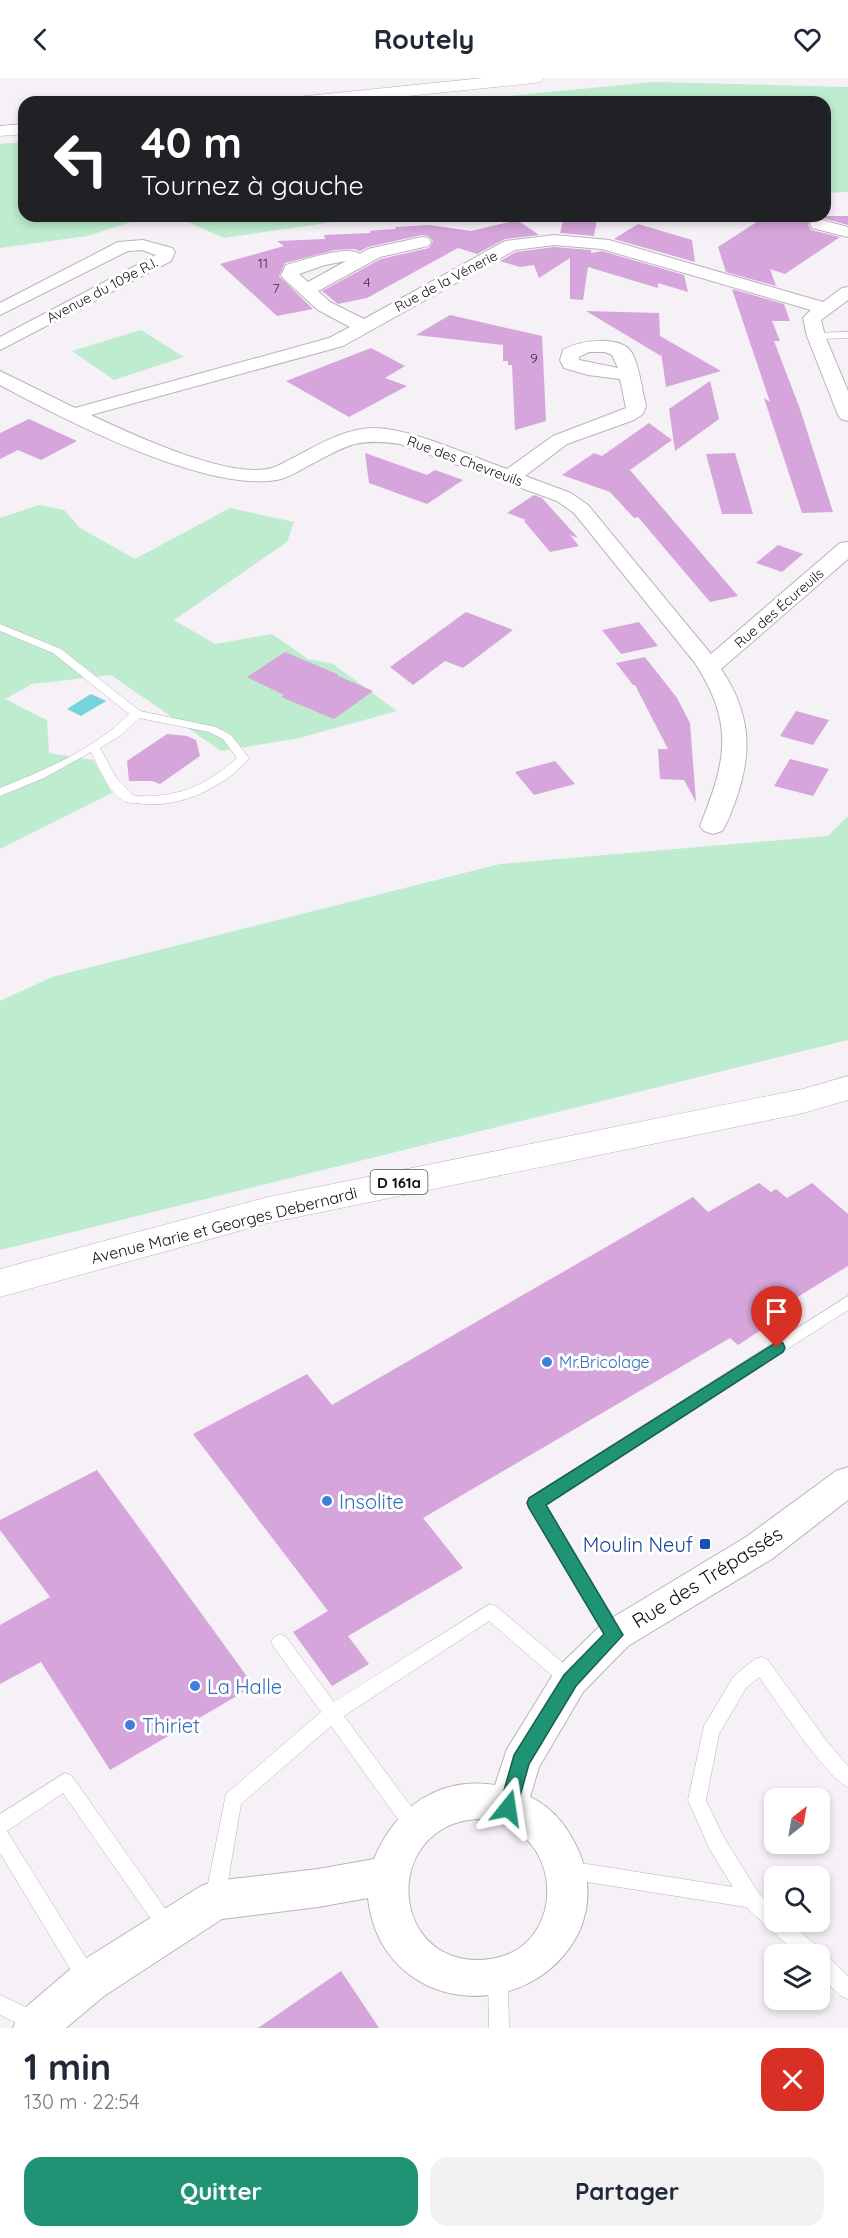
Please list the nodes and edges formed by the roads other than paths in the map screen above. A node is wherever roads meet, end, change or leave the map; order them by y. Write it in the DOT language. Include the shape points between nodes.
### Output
graph roads {
  1 [pos="534,78"];
  2 [pos="356,96"];
  3 [pos="18,130"];
  4 [pos="0,131"];
  5 [pos="818,224"];
  6 [pos="848,232"];
  7 [pos="422,242"];
  8 [pos="381,250"];
  9 [pos="308,291"];
  10 [pos="848,292"];
  11 [pos="824,309"];
  12 [pos="0,310"];
  13 [pos="363,326"];
  14 [pos="848,335"];
  15 [pos="816,336"];
  16 [pos="0,344"];
  17 [pos="629,375"];
  18 [pos="0,377"];
  19 [pos="74,414"];
  20 [pos="848,415"];
  21 [pos="510,477"];
  22 [pos="848,548"];
  23 [pos="0,627"];
  24 [pos="710,667"];
  25 [pos="136,714"];
  26 [pos="94,747"];
  27 [pos="0,792"];
  28 [pos="713,826"];
  29 [pos="848,1088"];
  30 [pos="803,1101"];
  31 [pos="848,1102"];
  32 [pos="0,1283"];
  33 [pos="848,1302"];
  34 [pos="848,1481"];
  35 [pos="615,1635"];
  36 [pos="280,1642"];
  37 [pos="570,1680"];
  38 [pos="333,1713"];
  39 [pos="848,1779"];
  40 [pos="508,1808"];
  41 [pos="0,1825"];
  42 [pos="414,1826"];
  43 [pos="0,1836"];
  44 [pos="567,1869"];
  45 [pos="386,1876"];
  46 [pos="751,1899"];
  47 [pos="215,1900"];
  48 [pos="764,1911"];
  49 [pos="170,1929"];
  50 [pos="787,1932"];
  51 [pos="800,1944"];
  52 [pos="830,1972"];
  53 [pos="498,1978"];
  54 [pos="89,1981"];
  55 [pos="848,1989"];
  56 [pos="0,2004"];
  57 [pos="36,2025"];
  58 [pos="499,2028"];
  1 -- 2 [label="main road"];
  3 -- 4 [label="main road"];
  5 -- 6 [label="street"];
  7 -- 8 [label="street"];
  8 -- 9 [label="street" via="315,283"];
  8 -- 9 [label="street" via="292,269 290,275"];
  9 -- 13 [label="street" via="324,306"];
  10 -- 11 [label="street"];
  11 -- 13 [label="street, Rue de la Vénerie" via="603,244 554,240 512,245"];
  11 -- 15 [label="street" via="812,318"];
  12 -- 16 [label="street, Avenue du 109e R.I." via="124,246 143,244 166,252 165,257"];
  13 -- 19 [label="street, Rue de la Vénerie" via="336,342"];
  14 -- 15 [label="lane"];
  15 -- 20 [label="street"];
  17 -- 21 [label="street" via="636,406 633,413 567,436"];
  18 -- 19 [label="street, Rue des Chevreuils"];
  19 -- 21 [label="street, Rue des Chevreuils" via="164,452 239,475 276,474 350,437 374,434 404,439"];
  21 -- 24 [label="street, Rue des Chevreuils" via="564,497 581,509"];
  22 -- 24 [label="street, Rue des Écureuils"];
  23 -- 25 [label="lane" via="57,651"];
  24 -- 28 [label="street, Rue des Chevreuils" via="730,704 735,723 734,768"];
  25 -- 26 [label="lane" via="116,734"];
  25 -- 26 [label="lane" via="212,729 227,737 243,758 198,791 154,803 129,799 113,783"];
  26 -- 27 [label="lane"];
  29 -- 30 [label="main road, Avenue Marie et Georges Debernardi / D 161a"];
  30 -- 31 [label="main road, Avenue Marie et Georges Debernardi / D 161a"];
  30 -- 32 [label="main road, Avenue Marie et Georges Debernardi / D 161a" via="268,1210"];
  33 -- 35 [label="lane" via="535,1503"];
  34 -- 35 [label="street, Rue des Trépassés" via="759,1548"];
  35 -- 37 [label="street, Rue des Trépassés"];
  36 -- 38 [label="lane"];
  37 -- 38 [label="lane" via="490,1611"];
  37 -- 40 [label="street, Rue des Trépassés" via="521,1761"];
  38 -- 42 [label="lane"];
  38 -- 47 [label="lane" via="233,1800"];
  39 -- 46 [label="lane" via="761,1665 740,1682 710,1732 696,1800"];
  40 -- 42 [label="street" via="483,1802 458,1804 434,1812"];
  40 -- 44 [label="street" via="534,1821 555,1842"];
  41 -- 49 [label="lane" via="65,1781"];
  42 -- 45 [label="street" via="391,1857"];
  43 -- 54 [label="lane"];
  44 -- 46 [label="lane"];
  44 -- 53 [label="street" via="570,1898 564,1925 549,1950 526,1968"];
  45 -- 47 [label="street"];
  45 -- 53 [label="street" via="388,1910 403,1941 428,1965 462,1978"];
  46 -- 48 [label="lane"];
  47 -- 49 [label="street"];
  49 -- 54 [label="street"];
  50 -- 51 [label="lane"];
  52 -- 55 [label="lane"];
  53 -- 58 [label="lane"];
  54 -- 57 [label="street"];
  56 -- 57 [label="lane"];
}
